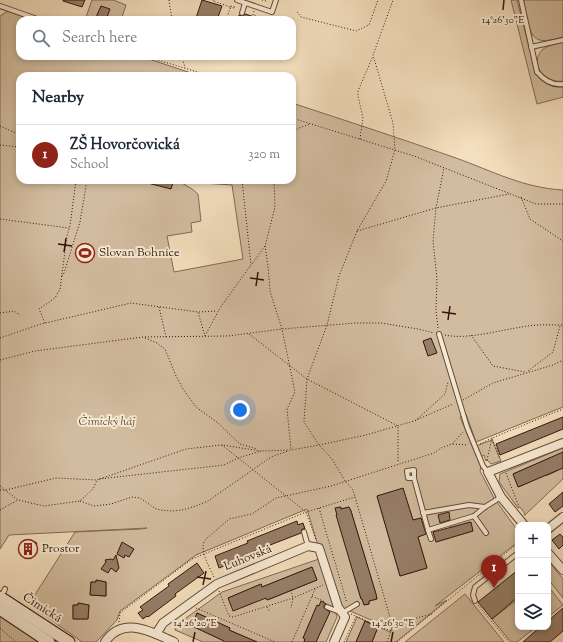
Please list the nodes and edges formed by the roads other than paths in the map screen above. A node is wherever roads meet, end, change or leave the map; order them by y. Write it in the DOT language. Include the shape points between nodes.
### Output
graph roads {
  1 [pos="237,0"];
  2 [pos="276,0"];
  3 [pos="521,0"];
  4 [pos="245,3"];
  5 [pos="0,6"];
  6 [pos="242,13"];
  7 [pos="29,16"];
  8 [pos="563,40"];
  9 [pos="531,47"];
  10 [pos="563,84"];
  11 [pos="439,334"];
  12 [pos="563,443"];
  13 [pos="488,468"];
  14 [pos="414,478"];
  15 [pos="501,497"];
  16 [pos="485,507"];
  17 [pos="423,513"];
  18 [pos="474,516"];
  19 [pos="563,517"];
  20 [pos="522,522"];
  21 [pos="551,527"];
  22 [pos="428,530"];
  23 [pos="304,532"];
  24 [pos="486,533"];
  25 [pos="431,539"];
  26 [pos="308,546"];
  27 [pos="515,555"];
  28 [pos="551,556"];
  29 [pos="563,570"];
  30 [pos="2,595"];
  31 [pos="475,601"];
  32 [pos="357,604"];
  33 [pos="327,607"];
  34 [pos="0,609"];
  35 [pos="344,612"];
  36 [pos="156,634"];
  37 [pos="49,642"];
  38 [pos="69,642"];
  39 [pos="105,642"];
  40 [pos="174,642"];
  41 [pos="334,642"];
  1 -- 4 [label="lane"];
  2 -- 4 [label="lane" via="272,12"];
  3 -- 9 [label="lane"];
  4 -- 6 [label="lane"];
  5 -- 7 [label="lane"];
  8 -- 9 [label="lane"];
  9 -- 10 [label="lane" via="537,72 542,78 552,84"];
  11 -- 13 [label="lane" via="467,427 483,466"];
  12 -- 13 [label="street" via="503,466"];
  13 -- 15 [label="street"];
  14 -- 17 [label="lane"];
  15 -- 16 [label="lane"];
  15 -- 20 [label="street"];
  16 -- 17 [label="lane" via="469,505"];
  16 -- 18 [label="lane"];
  17 -- 22 [label="lane"];
  18 -- 22 [label="lane"];
  18 -- 24 [label="lane"];
  19 -- 21 [label="street"];
  22 -- 25 [label="lane"];
  23 -- 26 [label="lane"];
  26 -- 35 [label="street" via="318,548 338,607"];
  26 -- 36 [label="street, Luhovská" via="216,584 163,623"];
  27 -- 31 [label="lane" via="476,587 473,595"];
  28 -- 29 [label="street"];
  30 -- 38 [label="main road, Čimická"];
  32 -- 35 [label="lane"];
  33 -- 35 [label="lane"];
  34 -- 37 [label="main road, Čimická"];
  35 -- 41 [label="street" via="345,617"];
  36 -- 39 [label="street" via="137,627 129,627 117,630"];
  36 -- 40 [label="street"];
}
